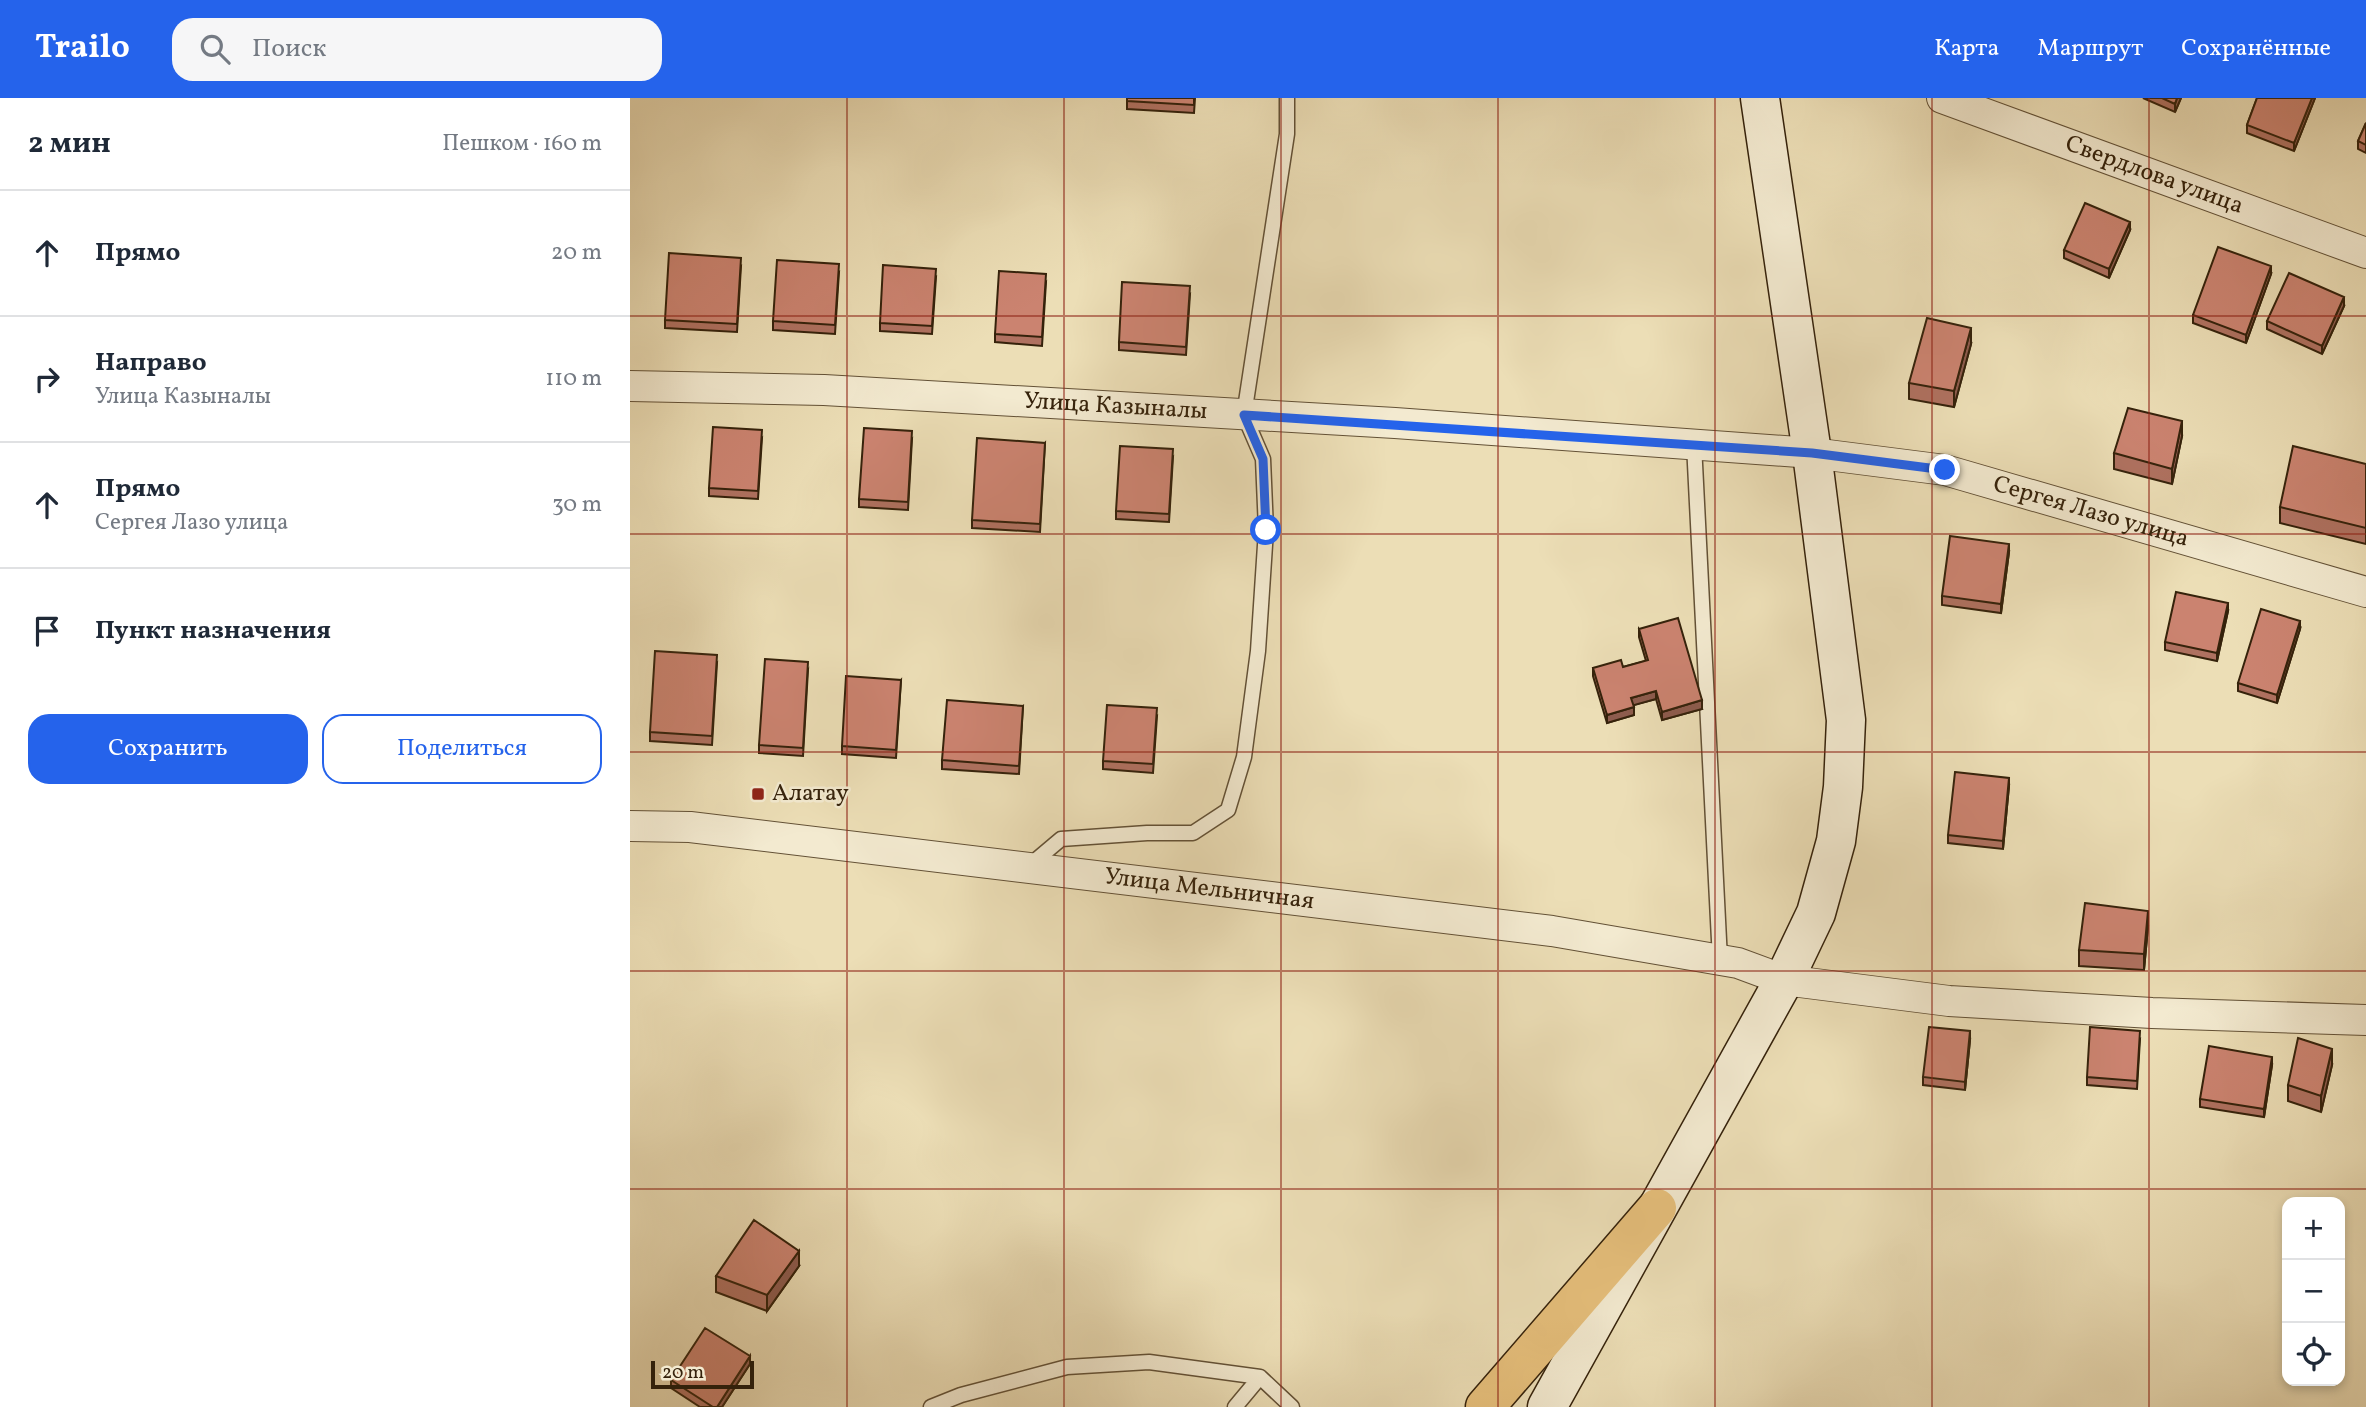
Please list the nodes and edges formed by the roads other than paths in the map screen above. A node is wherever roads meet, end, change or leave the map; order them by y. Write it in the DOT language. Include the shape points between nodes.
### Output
graph roads {
  1 [pos="1287,98"];
  2 [pos="1760,98"];
  3 [pos="1942,98"];
  4 [pos="2366,253"];
  5 [pos="630,386"];
  6 [pos="1244,415"];
  7 [pos="1694,444"];
  8 [pos="1812,453"];
  9 [pos="2366,592"];
  10 [pos="630,826"];
  11 [pos="1025,869"];
  12 [pos="1720,960"];
  13 [pos="1784,979"];
  14 [pos="2366,1020"];
  15 [pos="1657,1208"];
  16 [pos="1260,1377"];
  17 [pos="931,1407"];
  18 [pos="1235,1407"];
  19 [pos="1292,1407"];
  20 [pos="1485,1407"];
  21 [pos="1547,1407"];
  1 -- 6 [label="lane" via="1287,134"];
  2 -- 8 [label="main road"];
  3 -- 4 [label="street, Свердлова улица"];
  5 -- 6 [label="street, Улица Казыналы" via="824,390"];
  6 -- 7 [label="street, Улица Казыналы"];
  6 -- 11 [label="lane" via="1263,459 1266,530 1248,731 1228,810 1193,833 1061,839"];
  7 -- 8 [label="street, Улица Казыналы"];
  7 -- 12 [label="lane"];
  8 -- 9 [label="street, Сергея Лазо улица" via="1945,470"];
  8 -- 13 [label="main road" via="1846,720 1843,787 1836,841 1816,913"];
  10 -- 11 [label="street, Улица Мельничная" via="690,827"];
  11 -- 12 [label="street, Улица Мельничная" via="1552,932"];
  12 -- 13 [label="street, Улица Мельничная"];
  13 -- 14 [label="street, Улица Мельничная" via="1949,1001"];
  13 -- 15 [label="main road"];
  15 -- 20 [label="highway"];
  15 -- 21 [label="main road"];
  16 -- 17 [label="lane" via="1149,1362 1067,1367"];
  16 -- 18 [label="lane"];
  16 -- 19 [label="lane"];
}
